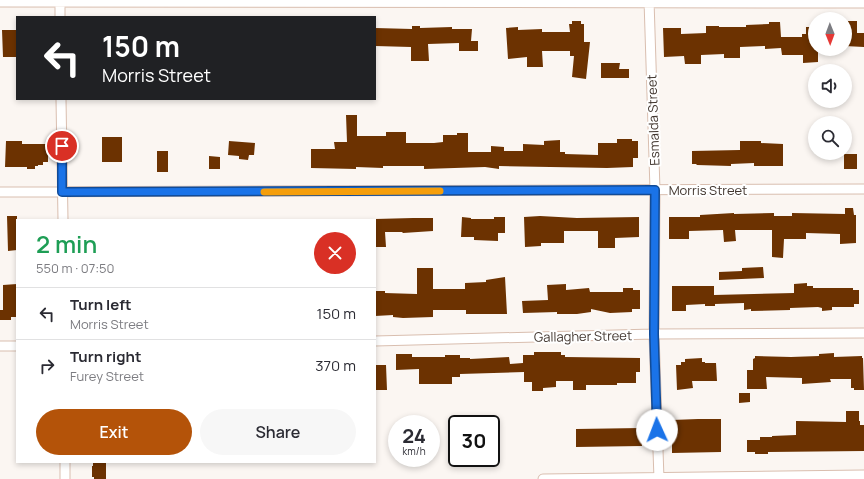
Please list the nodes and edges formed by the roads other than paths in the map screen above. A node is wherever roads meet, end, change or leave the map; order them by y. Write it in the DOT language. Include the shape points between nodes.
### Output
graph roads {
  1 [pos="60,1"];
  2 [pos="0,2"];
  3 [pos="650,2"];
  4 [pos="864,3"];
  5 [pos="60,16"];
  6 [pos="61,100"];
  7 [pos="864,189"];
  8 [pos="655,190"];
  9 [pos="0,192"];
  10 [pos="62,192"];
  11 [pos="63,219"];
  12 [pos="864,332"];
  13 [pos="654,334"];
  14 [pos="376,341"];
  15 [pos="0,346"];
  16 [pos="16,346"];
  17 [pos="65,463"];
  18 [pos="864,475"];
  19 [pos="659,478"];
  20 [pos="65,479"];
  21 [pos="543,479"];
  1 -- 2 [label="street"];
  1 -- 3 [label="street"];
  1 -- 5 [label="street"];
  3 -- 4 [label="street"];
  3 -- 8 [label="street, Esmalda Street"];
  6 -- 10 [label="street"];
  7 -- 8 [label="street, Morris Street"];
  8 -- 10 [label="street, Morris Street"];
  8 -- 13 [label="street, Esmalda Street"];
  9 -- 10 [label="street, Morris Street"];
  10 -- 11 [label="street"];
  12 -- 13 [label="street, Gallagher Street"];
  13 -- 14 [label="street, Gallagher Street"];
  13 -- 19 [label="street, Esmalda Street"];
  15 -- 16 [label="street"];
  17 -- 20 [label="street"];
  18 -- 19 [label="street"];
  19 -- 21 [label="street"];
}
